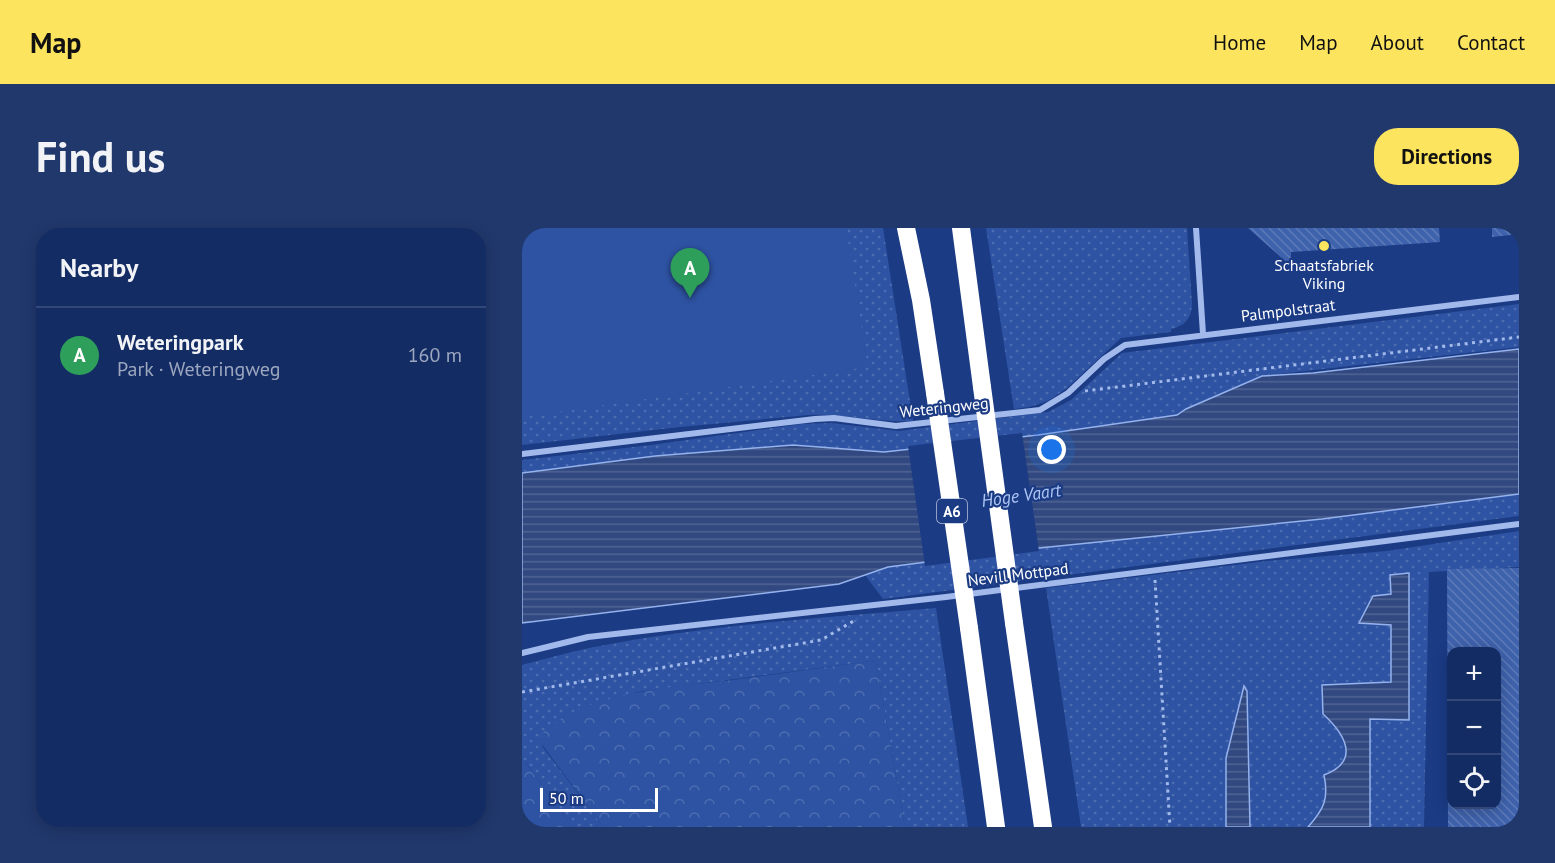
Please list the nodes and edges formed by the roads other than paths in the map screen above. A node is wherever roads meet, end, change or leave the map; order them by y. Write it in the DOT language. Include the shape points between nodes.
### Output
graph roads {
  1 [pos="906,228"];
  2 [pos="915,228"];
  3 [pos="960,228"];
  4 [pos="1196,228"];
  5 [pos="1519,297"];
  6 [pos="921,300"];
  7 [pos="1203,334"];
  8 [pos="522,454"];
  9 [pos="1519,525"];
  10 [pos="522,653"];
  11 [pos="996,827"];
  12 [pos="1043,827"];
  1 -- 6 [label="highway, A6"];
  2 -- 6 [label="highway, A6"];
  3 -- 12 [label="highway, bridge"];
  4 -- 7 [label="street"];
  5 -- 7 [label="street, Palmpolstraat"];
  6 -- 11 [label="highway, A6, bridge"];
  7 -- 8 [label="street, Weteringweg" via="1125,345 1068,393 1040,410 896,426 815,419"];
  9 -- 10 [label="street, Nevill Mottpad" via="882,604 588,636"];
}
